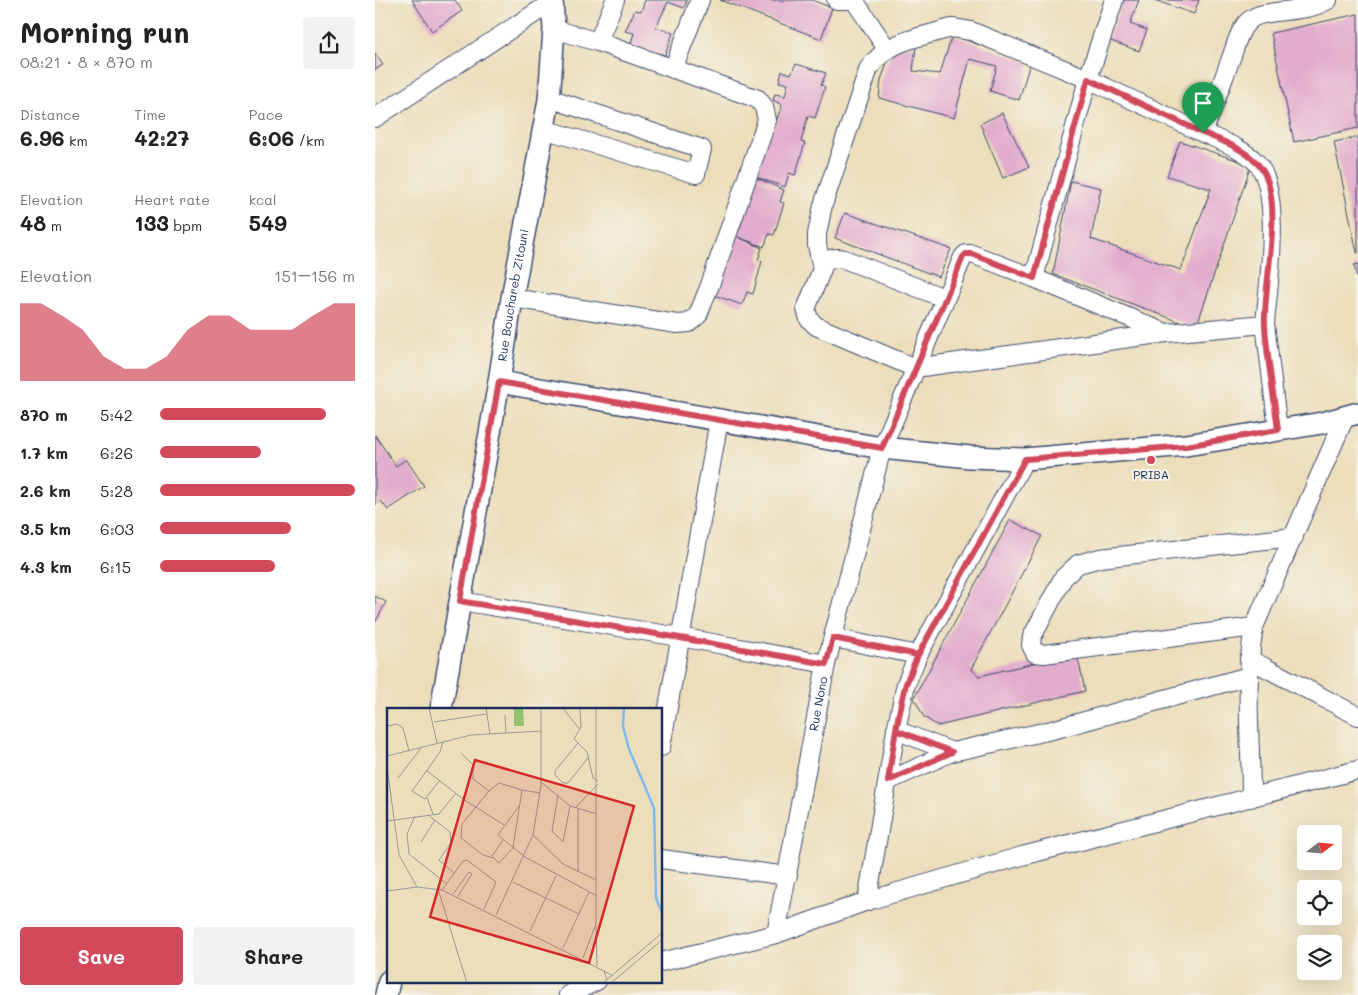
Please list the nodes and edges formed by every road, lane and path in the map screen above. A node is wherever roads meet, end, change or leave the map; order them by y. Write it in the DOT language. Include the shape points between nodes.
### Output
graph roads {
  1 [pos="615,0"];
  2 [pos="700,0"];
  3 [pos="836,0"];
  4 [pos="848,0"];
  5 [pos="854,0"];
  6 [pos="1114,0"];
  7 [pos="1328,0"];
  8 [pos="552,1"];
  9 [pos="554,29"];
  10 [pos="598,42"];
  11 [pos="887,49"];
  12 [pos="673,69"];
  13 [pos="1088,79"];
  14 [pos="549,98"];
  15 [pos="375,118"];
  16 [pos="543,129"];
  17 [pos="1203,133"];
  18 [pos="822,268"];
  19 [pos="1034,278"];
  20 [pos="511,298"];
  21 [pos="944,298"];
  22 [pos="1265,324"];
  23 [pos="1166,334"];
  24 [pos="915,368"];
  25 [pos="499,382"];
  26 [pos="1351,415"];
  27 [pos="719,420"];
  28 [pos="1278,430"];
  29 [pos="882,448"];
  30 [pos="1025,459"];
  31 [pos="1294,537"];
  32 [pos="460,601"];
  33 [pos="1253,627"];
  34 [pos="680,638"];
  35 [pos="833,638"];
  36 [pos="918,655"];
  37 [pos="826,664"];
  38 [pos="1249,668"];
  39 [pos="441,708"];
  40 [pos="1358,716"];
  41 [pos="896,730"];
  42 [pos="663,736"];
  43 [pos="952,752"];
  44 [pos="1358,770"];
  45 [pos="888,781"];
  46 [pos="1251,798"];
  47 [pos="663,859"];
  48 [pos="788,876"];
  49 [pos="867,901"];
  50 [pos="776,934"];
  51 [pos="663,962"];
  52 [pos="389,982"];
  53 [pos="595,982"];
  54 [pos="386,995"];
  55 [pos="568,995"];
  1 -- 10 [label="street"];
  2 -- 12 [label="street"];
  3 -- 4 [label="street"];
  5 -- 11 [label="street"];
  6 -- 13 [label="street"];
  7 -- 17 [label="street" via="1291,12 1265,13 1246,23 1239,34"];
  8 -- 9 [label="street, Rue Bouchareb Zitouni"];
  8 -- 15 [label="street"];
  9 -- 10 [label="street"];
  9 -- 14 [label="street, Rue Bouchareb Zitouni"];
  10 -- 12 [label="street"];
  11 -- 13 [label="street" via="944,30 961,29"];
  11 -- 18 [label="street" via="869,68 823,205 817,234"];
  12 -- 20 [label="street" via="758,99 767,120 698,315 689,323 677,324"];
  13 -- 17 [label="street"];
  13 -- 19 [label="street"];
  14 -- 16 [label="street, Rue Bouchareb Zitouni"];
  14 -- 16 [label="street" via="703,150 696,174"];
  16 -- 20 [label="street, Rue Bouchareb Zitouni"];
  17 -- 22 [label="street" via="1239,149 1256,162 1269,187 1272,223"];
  18 -- 21 [label="street" via="827,261 840,258"];
  18 -- 24 [label="street" via="807,304 807,314 812,323"];
  19 -- 21 [label="street, Rue Nono" via="966,254"];
  19 -- 23 [label="street"];
  20 -- 25 [label="street, Rue Bouchareb Zitouni"];
  21 -- 24 [label="street, Rue Nono"];
  22 -- 23 [label="street"];
  22 -- 28 [label="street"];
  23 -- 24 [label="street"];
  24 -- 29 [label="street, Rue Nono"];
  25 -- 27 [label="street"];
  25 -- 32 [label="street, Rue Bouchareb Zitouni"];
  26 -- 28 [label="street"];
  26 -- 31 [label="street"];
  27 -- 29 [label="street"];
  27 -- 34 [label="street"];
  28 -- 30 [label="street" via="1186,446"];
  29 -- 30 [label="street"];
  29 -- 35 [label="street, Rue Nono"];
  30 -- 36 [label="street"];
  31 -- 33 [label="street"];
  31 -- 33 [label="street" via="1100,558 1077,564 1063,578 1032,637 1031,645 1035,652 1045,654"];
  32 -- 34 [label="street"];
  32 -- 39 [label="street, Rue Bouchareb Zitouni"];
  33 -- 38 [label="street"];
  34 -- 37 [label="street"];
  34 -- 42 [label="street"];
  35 -- 36 [label="street"];
  35 -- 37 [label="street, Rue Nono"];
  36 -- 41 [label="street" via="906,684"];
  37 -- 48 [label="street, Rue Nono"];
  38 -- 40 [label="street"];
  38 -- 43 [label="street" via="1052,730"];
  38 -- 46 [label="street"];
  41 -- 43 [label="street"];
  41 -- 45 [label="street"];
  43 -- 45 [label="street"];
  44 -- 46 [label="street"];
  45 -- 49 [label="street"];
  46 -- 49 [label="street" via="1022,856"];
  47 -- 48 [label="street"];
  48 -- 50 [label="street, Rue Nono"];
  49 -- 50 [label="street"];
  50 -- 51 [label="street"];
  52 -- 54 [label="street"];
  53 -- 55 [label="street"];
}
